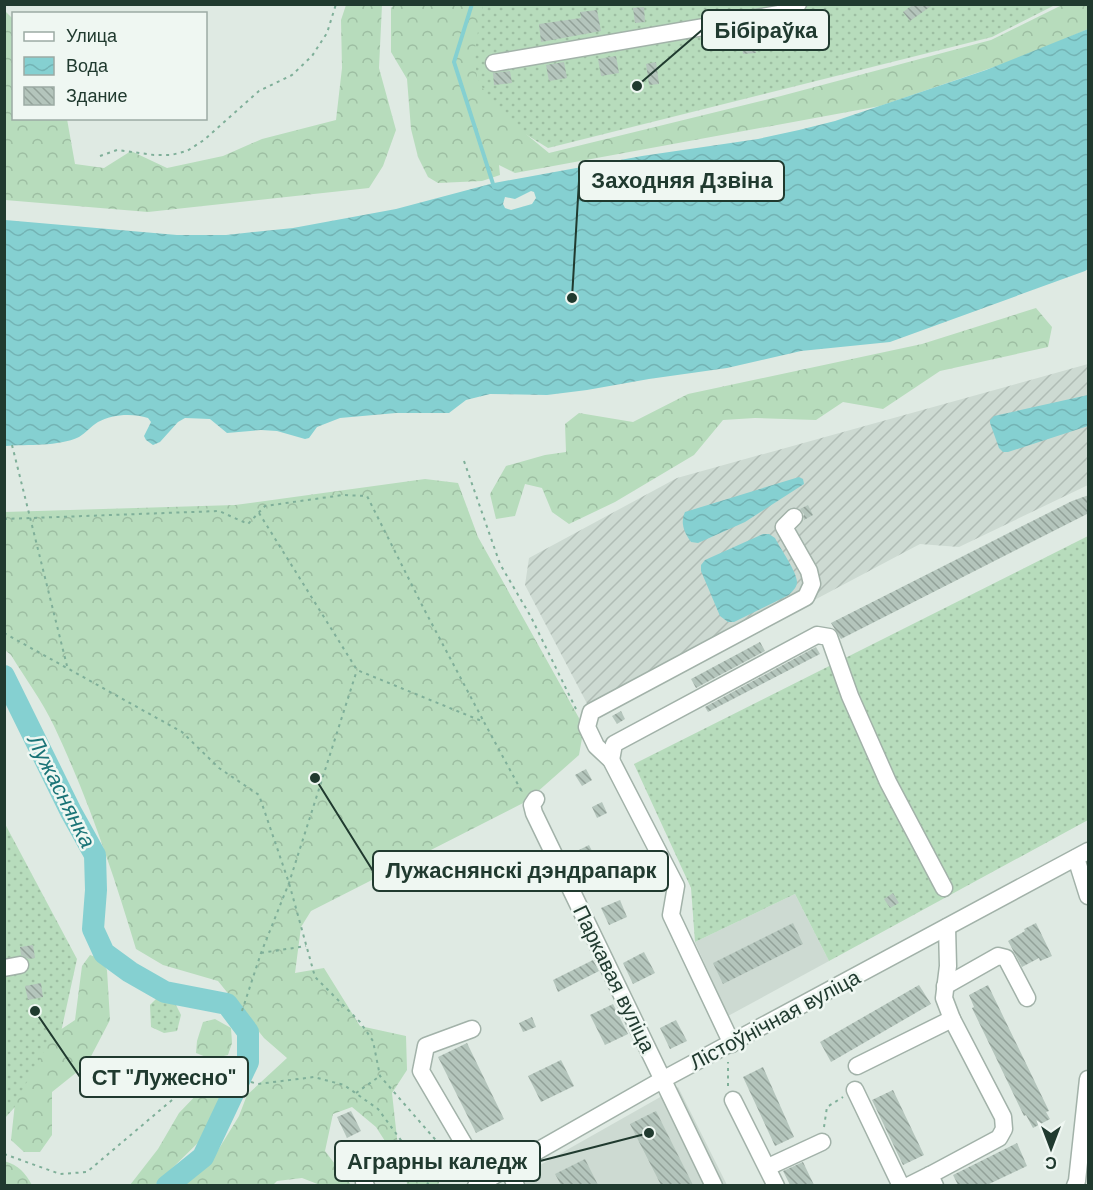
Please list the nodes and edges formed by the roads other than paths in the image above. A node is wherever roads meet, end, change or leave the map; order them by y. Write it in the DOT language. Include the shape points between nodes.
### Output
graph roads {
  1 [pos="798,4"];
  2 [pos="494,63"];
  3 [pos="794,517"];
  4 [pos="611,760"];
  5 [pos="531,801"];
  6 [pos="1082,855"];
  7 [pos="944,888"];
  8 [pos="1089,896"];
  9 [pos="947,927"];
  10 [pos="945,986"];
  11 [pos="1027,998"];
  12 [pos="952,1019"];
  13 [pos="472,1029"];
  14 [pos="732,1044"];
  15 [pos="857,1066"];
  16 [pos="1089,1079"];
  17 [pos="662,1080"];
  18 [pos="855,1090"];
  19 [pos="733,1100"];
  20 [pos="822,1142"];
  21 [pos="768,1167"];
  22 [pos="507,1168"];
  23 [pos="933,1180"];
  24 [pos="476,1184"];
  25 [pos="516,1185"];
  26 [pos="714,1185"];
  27 [pos="776,1185"];
  28 [pos="901,1185"];
  29 [pos="908,1185"];
  30 [pos="1075,1185"];
  1 -- 2 [label="street" via="779,14"];
  3 -- 4 [label="street" via="784,527 809,571 812,584 806,597 591,712 586,727 596,746"];
  4 -- 7 [label="street" via="614,744 817,635 829,637 888,782"];
  4 -- 14 [label="street" via="676,886 671,915"];
  5 -- 17 [label="street, Паркавая вуліца"];
  6 -- 8 [label="street"];
  6 -- 9 [label="street, Лістоўнічная вуліца"];
  9 -- 10 [label="street"];
  9 -- 14 [label="street, Лістоўнічная вуліца"];
  10 -- 11 [label="street" via="998,956 1006,958"];
  10 -- 12 [label="street"];
  12 -- 15 [label="street"];
  12 -- 23 [label="street" via="1003,1117 1004,1129 999,1138"];
  13 -- 24 [label="street" via="426,1046 421,1071"];
  14 -- 17 [label="street, Лістоўнічная вуліца"];
  16 -- 30 [label="street"];
  17 -- 22 [label="street, Лістоўнічная вуліца"];
  17 -- 26 [label="street, Паркавая вуліца"];
  18 -- 28 [label="street"];
  19 -- 21 [label="street"];
  20 -- 21 [label="street"];
  21 -- 27 [label="street"];
  22 -- 24 [label="street, Лістоўнічная вуліца"];
  22 -- 25 [label="street"];
  23 -- 29 [label="street"];
}
